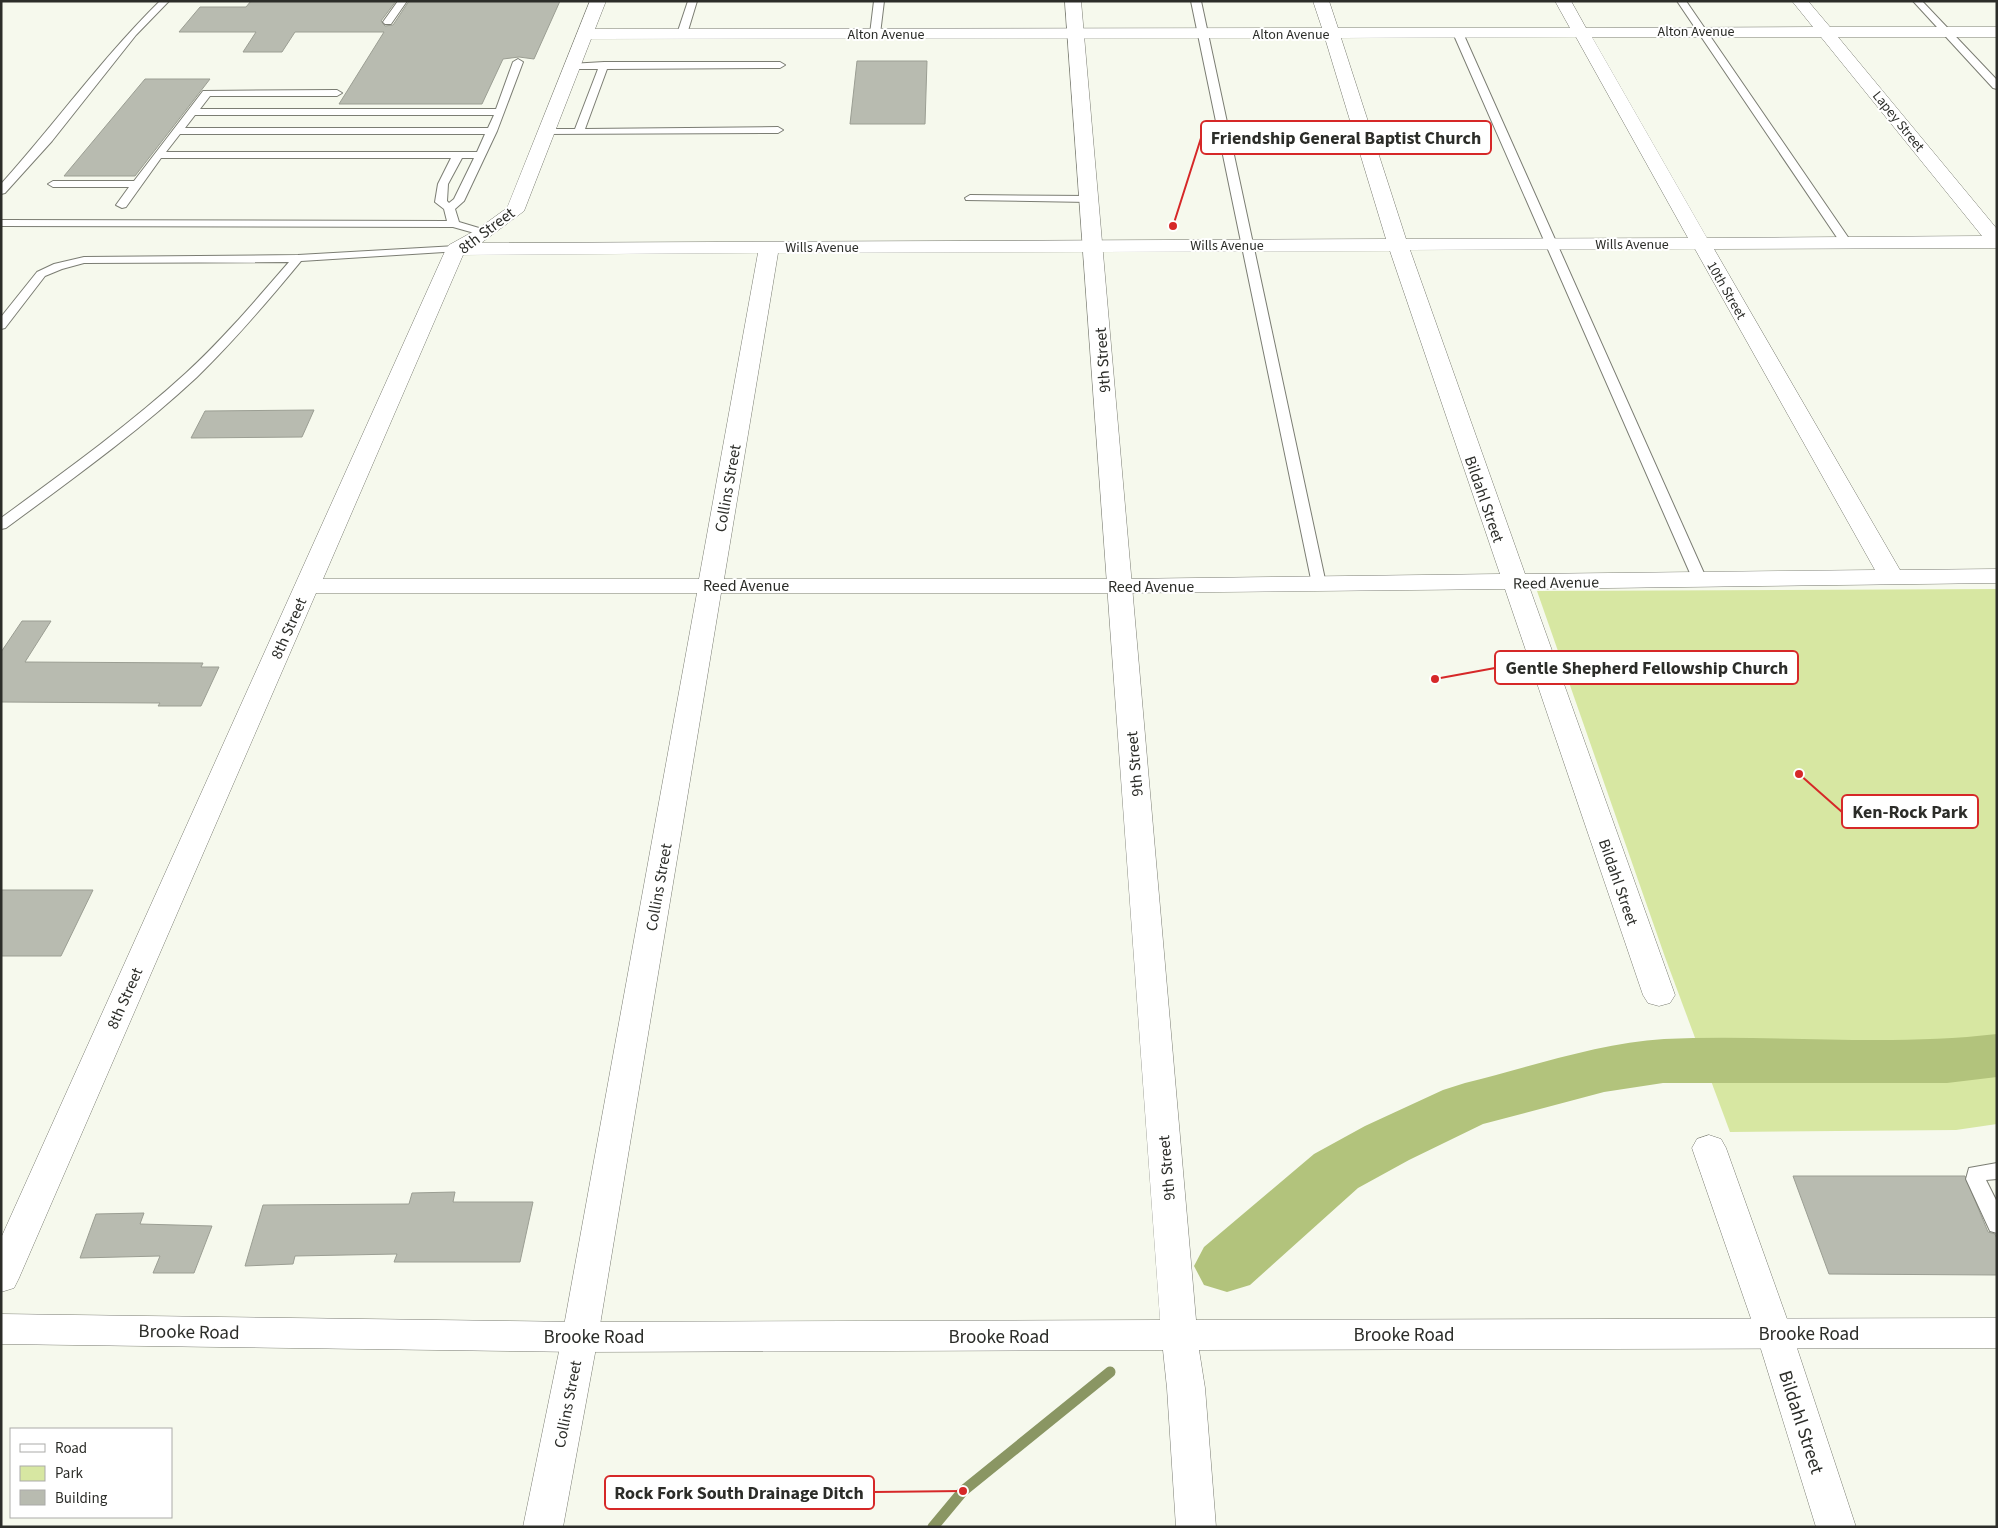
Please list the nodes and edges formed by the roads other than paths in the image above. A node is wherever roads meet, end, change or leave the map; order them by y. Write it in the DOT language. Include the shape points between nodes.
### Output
graph roads {
  1 [pos="165,1"];
  2 [pos="403,1"];
  3 [pos="598,1"];
  4 [pos="693,1"];
  5 [pos="879,1"];
  6 [pos="1073,1"];
  7 [pos="1196,1"];
  8 [pos="1321,1"];
  9 [pos="1563,1"];
  10 [pos="1681,1"];
  11 [pos="1800,1"];
  12 [pos="1917,1"];
  13 [pos="388,22"];
  14 [pos="1824,30"];
  15 [pos="1702,31"];
  16 [pos="1945,31"];
  17 [pos="1583,32"];
  18 [pos="1997,32"];
  19 [pos="1458,33"];
  20 [pos="586,34"];
  21 [pos="682,34"];
  22 [pos="875,34"];
  23 [pos="1076,34"];
  24 [pos="1201,34"];
  25 [pos="1332,34"];
  26 [pos="518,62"];
  27 [pos="604,65"];
  28 [pos="780,65"];
  29 [pos="573,66"];
  30 [pos="1997,86"];
  31 [pos="337,93"];
  32 [pos="192,112"];
  33 [pos="500,112"];
  34 [pos="178,130"];
  35 [pos="778,130"];
  36 [pos="492,131"];
  37 [pos="547,132"];
  38 [pos="579,132"];
  39 [pos="158,155"];
  40 [pos="458,155"];
  41 [pos="480,155"];
  42 [pos="53,184"];
  43 [pos="137,184"];
  44 [pos="1,191"];
  45 [pos="970,198"];
  46 [pos="1089,199"];
  47 [pos="122,205"];
  48 [pos="448,208"];
  49 [pos="1,223"];
  50 [pos="454,224"];
  51 [pos="484,233"];
  52 [pos="1997,242"];
  53 [pos="1700,243"];
  54 [pos="1846,243"];
  55 [pos="1551,244"];
  56 [pos="1246,245"];
  57 [pos="1398,245"];
  58 [pos="1093,246"];
  59 [pos="769,247"];
  60 [pos="456,248"];
  61 [pos="298,258"];
  62 [pos="1,325"];
  63 [pos="1,526"];
  64 [pos="1997,576"];
  65 [pos="1892,578"];
  66 [pos="1700,580"];
  67 [pos="1514,582"];
  68 [pos="1319,584"];
  69 [pos="710,585"];
  70 [pos="306,586"];
  71 [pos="1120,586"];
  72 [pos="1659,995"];
  73 [pos="1709,1148"];
  74 [pos="1997,1171"];
  75 [pos="1997,1224"];
  76 [pos="1,1278"];
  77 [pos="1,1328"];
  78 [pos="1997,1332"];
  79 [pos="1774,1333"];
  80 [pos="1179,1335"];
  81 [pos="580,1337"];
  82 [pos="543,1527"];
  83 [pos="1196,1527"];
  84 [pos="1836,1527"];
  1 -- 44 [label="lane" via="133,33 48,139"];
  2 -- 13 [label="lane"];
  3 -- 20 [label="street, 8th Street"];
  4 -- 21 [label="lane"];
  5 -- 22 [label="lane"];
  6 -- 23 [label="street, 9th Street"];
  7 -- 24 [label="lane"];
  8 -- 25 [label="street, Bildahl Street"];
  9 -- 17 [label="street, 10th Street"];
  10 -- 15 [label="lane"];
  11 -- 14 [label="street, Lapey Street"];
  12 -- 16 [label="lane"];
  14 -- 15 [label="street, Alton Avenue"];
  14 -- 16 [label="street, Alton Avenue"];
  14 -- 52 [label="street, Lapey Street"];
  15 -- 17 [label="street, Alton Avenue"];
  15 -- 54 [label="lane"];
  16 -- 18 [label="street, Alton Avenue"];
  16 -- 30 [label="lane"];
  17 -- 19 [label="street, Alton Avenue"];
  17 -- 53 [label="street, 10th Street"];
  19 -- 25 [label="street, Alton Avenue"];
  19 -- 55 [label="lane"];
  20 -- 21 [label="street, Alton Avenue"];
  20 -- 29 [label="street, 8th Street"];
  21 -- 22 [label="street, Alton Avenue"];
  22 -- 23 [label="street, Alton Avenue"];
  23 -- 24 [label="street, Alton Avenue"];
  23 -- 46 [label="street, 9th Street"];
  24 -- 25 [label="street, Alton Avenue"];
  24 -- 56 [label="lane"];
  25 -- 57 [label="street, Bildahl Street"];
  26 -- 33 [label="lane"];
  27 -- 28 [label="lane"];
  27 -- 29 [label="lane"];
  27 -- 38 [label="lane"];
  29 -- 37 [label="street, 8th Street"];
  31 -- 32 [label="lane" via="207,93"];
  32 -- 33 [label="lane"];
  32 -- 34 [label="lane"];
  33 -- 36 [label="lane"];
  34 -- 36 [label="lane"];
  34 -- 39 [label="lane"];
  35 -- 38 [label="lane"];
  36 -- 41 [label="lane"];
  37 -- 38 [label="lane"];
  37 -- 51 [label="street, 8th Street" via="515,211"];
  39 -- 40 [label="lane"];
  39 -- 43 [label="lane"];
  40 -- 41 [label="lane"];
  40 -- 48 [label="lane" via="443,184 441,202"];
  41 -- 48 [label="lane" via="459,201"];
  42 -- 43 [label="lane"];
  43 -- 47 [label="lane"];
  45 -- 46 [label="lane"];
  46 -- 58 [label="street, 9th Street"];
  48 -- 50 [label="lane"];
  49 -- 50 [label="lane"];
  50 -- 51 [label="lane"];
  51 -- 60 [label="street, 8th Street"];
  52 -- 54 [label="street, Wills Avenue"];
  53 -- 54 [label="street, Wills Avenue"];
  53 -- 55 [label="street, Wills Avenue"];
  53 -- 65 [label="street, 10th Street"];
  55 -- 57 [label="street, Wills Avenue"];
  55 -- 66 [label="lane"];
  56 -- 57 [label="street, Wills Avenue"];
  56 -- 58 [label="street, Wills Avenue"];
  56 -- 68 [label="lane"];
  57 -- 67 [label="street, Bildahl Street"];
  58 -- 59 [label="street, Wills Avenue"];
  58 -- 71 [label="street, 9th Street"];
  59 -- 60 [label="street, Wills Avenue"];
  59 -- 69 [label="street, Collins Street"];
  60 -- 61 [label="lane"];
  60 -- 70 [label="street, 8th Street"];
  61 -- 62 [label="lane" via="84,260 41,274"];
  61 -- 63 [label="lane" via="262,302 190,375 58,484"];
  64 -- 65 [label="street, Reed Avenue"];
  65 -- 66 [label="street, Reed Avenue"];
  66 -- 67 [label="street, Reed Avenue"];
  67 -- 68 [label="street, Reed Avenue"];
  67 -- 72 [label="street, Bildahl Street"];
  68 -- 71 [label="street, Reed Avenue"];
  69 -- 70 [label="street, Reed Avenue"];
  69 -- 71 [label="street, Reed Avenue"];
  69 -- 81 [label="street, Collins Street"];
  70 -- 76 [label="street, 8th Street"];
  71 -- 80 [label="street, 9th Street"];
  73 -- 79 [label="street, Bildahl Street"];
  74 -- 75 [label="lane" via="1976,1173"];
  77 -- 81 [label="street, Brooke Road"];
  78 -- 79 [label="street, Brooke Road"];
  79 -- 80 [label="street, Brooke Road"];
  79 -- 84 [label="street, Bildahl Street"];
  80 -- 81 [label="street, Brooke Road"];
  80 -- 83 [label="street, 9th Street"];
  81 -- 82 [label="street, Collins Street"];
}
